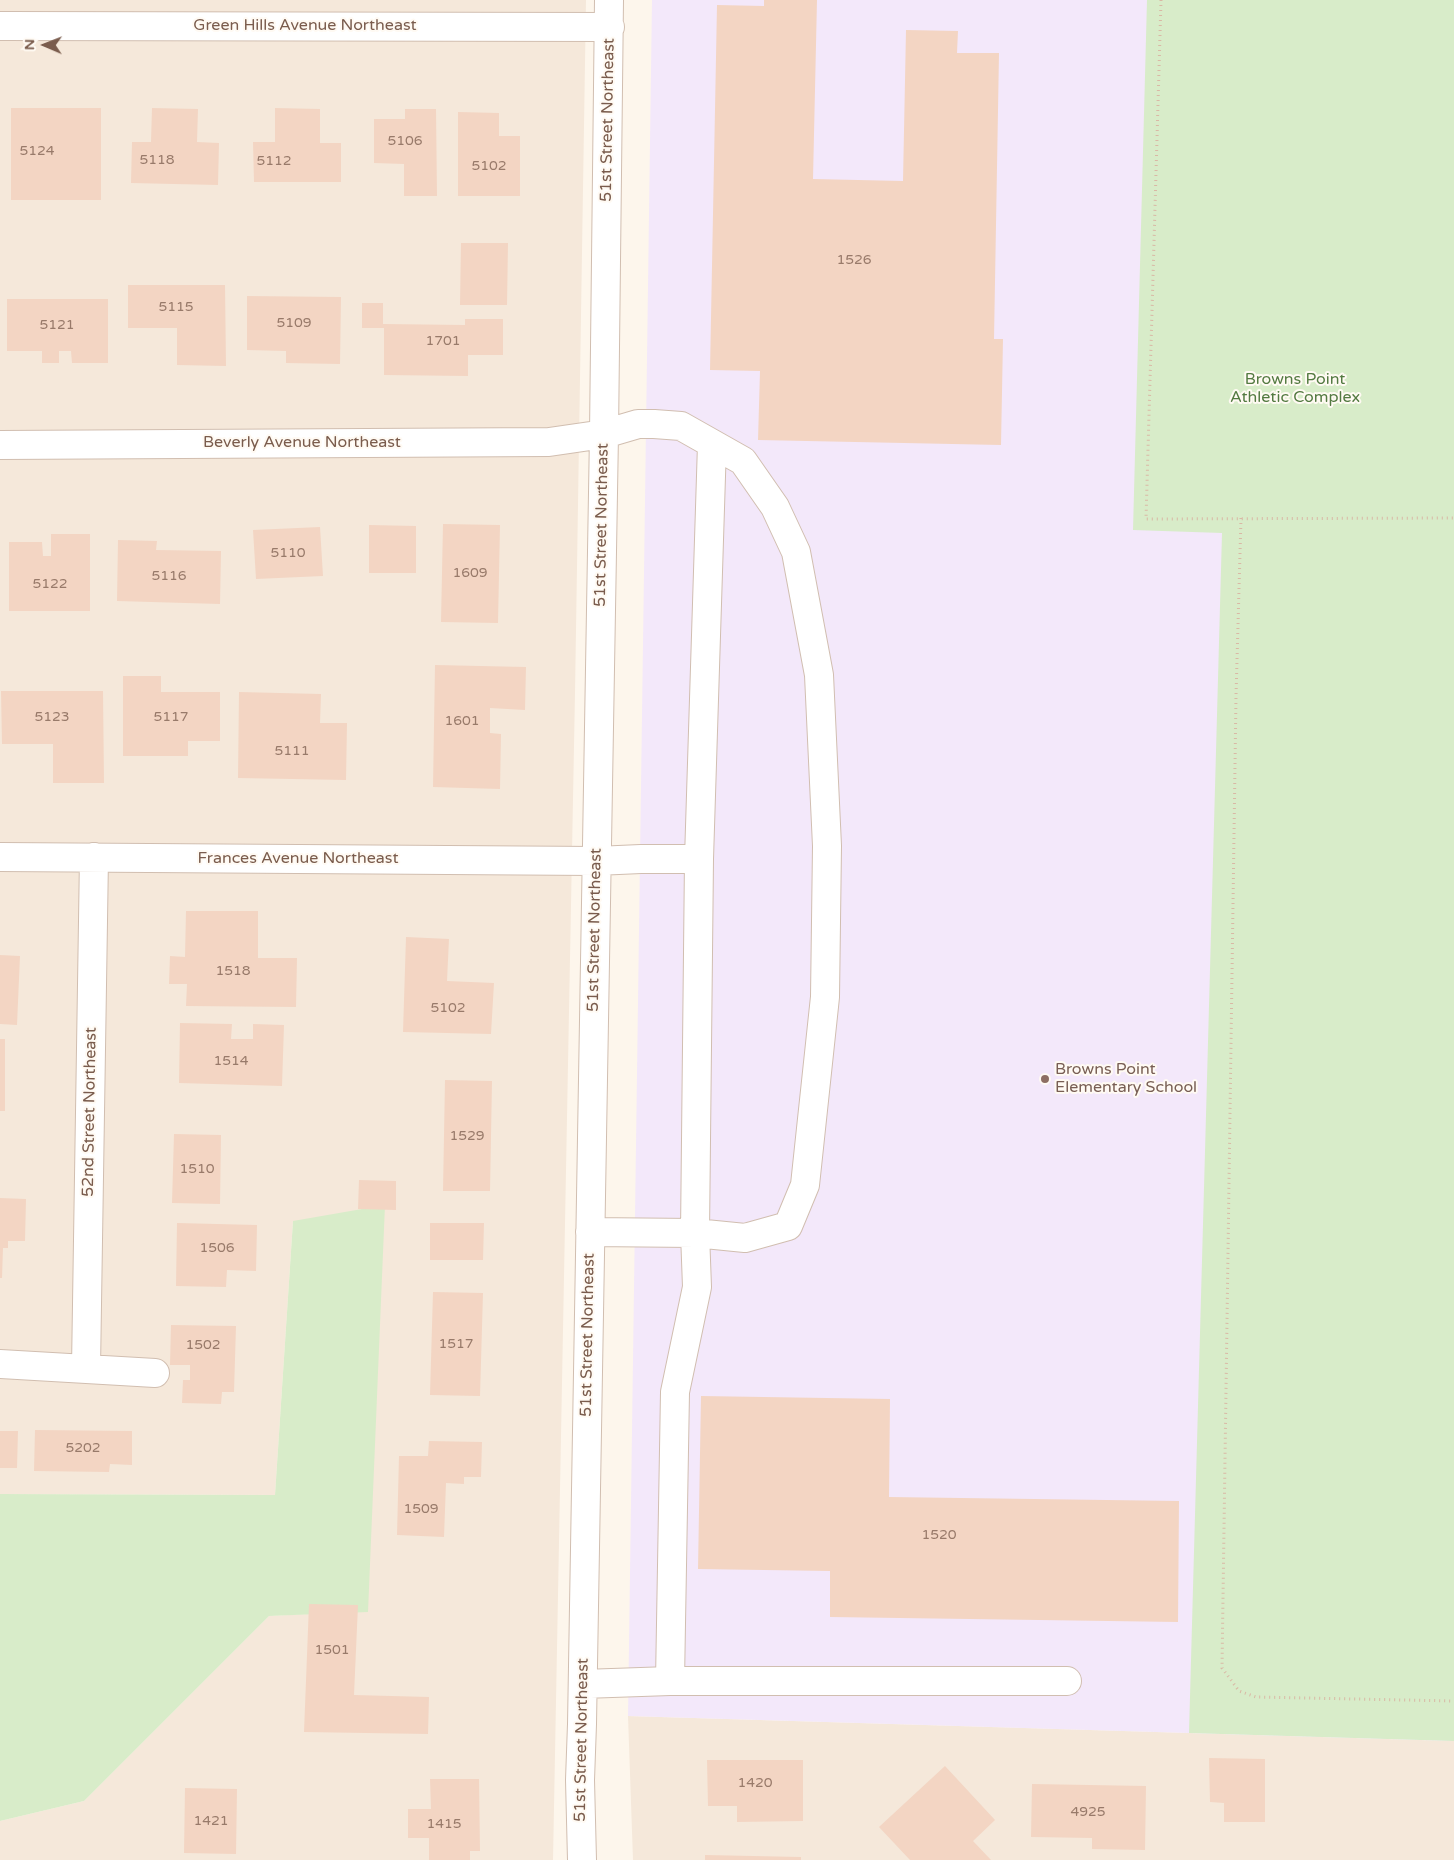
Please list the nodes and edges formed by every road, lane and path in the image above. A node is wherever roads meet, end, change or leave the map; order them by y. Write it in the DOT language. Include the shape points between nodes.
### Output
graph roads {
  1 [pos="609,0"];
  2 [pos="1161,0"];
  3 [pos="0,26"];
  4 [pos="610,27"];
  5 [pos="604,434"];
  6 [pos="712,444"];
  7 [pos="0,446"];
  8 [pos="1241,518"];
  9 [pos="1454,518"];
  10 [pos="0,857"];
  11 [pos="94,857"];
  12 [pos="699,859"];
  13 [pos="596,861"];
  14 [pos="590,1232"];
  15 [pos="695,1234"];
  16 [pos="0,1364"];
  17 [pos="86,1368"];
  18 [pos="155,1373"];
  19 [pos="670,1681"];
  20 [pos="1067,1681"];
  21 [pos="582,1684"];
  22 [pos="1454,1700"];
  23 [pos="582,1860"];
  1 -- 4 [label="street, 51st Street Northeast"];
  2 -- 8 [label="path" via="1146,519"];
  3 -- 4 [label="street, Green Hills Avenue Northeast"];
  4 -- 5 [label="street, 51st Street Northeast"];
  5 -- 6 [label="street, Beverly Avenue Northeast" via="638,424 682,426"];
  5 -- 7 [label="street, Beverly Avenue Northeast" via="549,442"];
  5 -- 13 [label="street, 51st Street Northeast"];
  6 -- 12 [label="street"];
  6 -- 15 [label="street, Beverly Avenue Northeast" via="743,461 775,507 796,552 819,674 828,846 825,997 805,1185 788,1226 745,1238"];
  8 -- 9 [label="path"];
  8 -- 22 [label="path" via="1222,1668 1239,1691 1256,1697"];
  10 -- 11 [label="street, Frances Avenue Northeast"];
  11 -- 13 [label="street, Frances Avenue Northeast"];
  11 -- 17 [label="street, 52nd Street Northeast"];
  12 -- 13 [label="street, Frances Avenue Northeast"];
  12 -- 15 [label="street"];
  13 -- 14 [label="street, 51st Street Northeast"];
  14 -- 15 [label="street"];
  14 -- 21 [label="street, 51st Street Northeast"];
  15 -- 19 [label="street" via="697,1288 674,1392"];
  16 -- 17 [label="street"];
  17 -- 18 [label="street"];
  19 -- 20 [label="street"];
  19 -- 21 [label="street"];
  21 -- 23 [label="street, 51st Street Northeast"];
}
